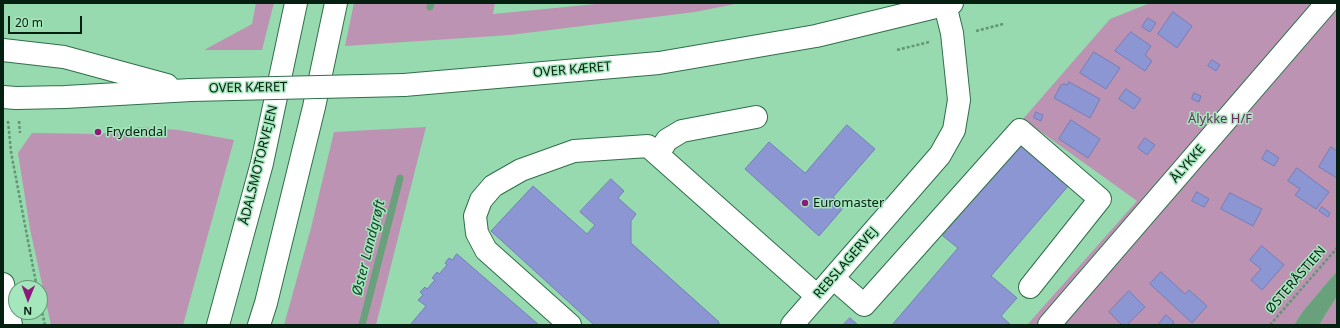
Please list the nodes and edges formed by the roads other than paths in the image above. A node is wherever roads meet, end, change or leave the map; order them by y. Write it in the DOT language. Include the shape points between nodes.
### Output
graph roads {
  1 [pos="296,3"];
  2 [pos="336,3"];
  3 [pos="1327,3"];
  4 [pos="948,4"];
  5 [pos="3,50"];
  6 [pos="189,89"];
  7 [pos="3,97"];
  8 [pos="756,117"];
  9 [pos="658,154"];
  10 [pos="833,278"];
  11 [pos="3,284"];
  12 [pos="1030,287"];
  13 [pos="818,296"];
  14 [pos="3,313"];
  15 [pos="7,325"];
  16 [pos="11,325"];
  17 [pos="218,325"];
  18 [pos="259,325"];
  19 [pos="570,325"];
  20 [pos="792,325"];
  21 [pos="1049,325"];
  1 -- 17 [label="main road, ÅDALSMOTORVEJEN" via="262,164"];
  2 -- 18 [label="main road" via="312,114"];
  3 -- 21 [label="main road, ÅLYKKE"];
  4 -- 6 [label="main road, OVER KÆRET, bridge" via="816,36 659,63 404,85"];
  4 -- 10 [label="main road, REBSLAGERVEJ" via="959,100 954,130 940,155"];
  5 -- 6 [label="main road, OVER KÆRET" via="64,57"];
  6 -- 7 [label="main road, OVER KÆRET" via="58,97"];
  8 -- 9 [label="main road" via="682,131 668,140"];
  9 -- 13 [label="main road"];
  9 -- 19 [label="main road" via="648,146 574,151 521,170 493,186 481,200 475,216 477,233 486,250"];
  10 -- 12 [label="main road" via="864,305 1020,130 1100,199"];
  10 -- 13 [label="main road, REBSLAGERVEJ"];
  11 -- 16 [label="main road"];
  13 -- 20 [label="main road, REBSLAGERVEJ"];
  14 -- 15 [label="main road"];
}
